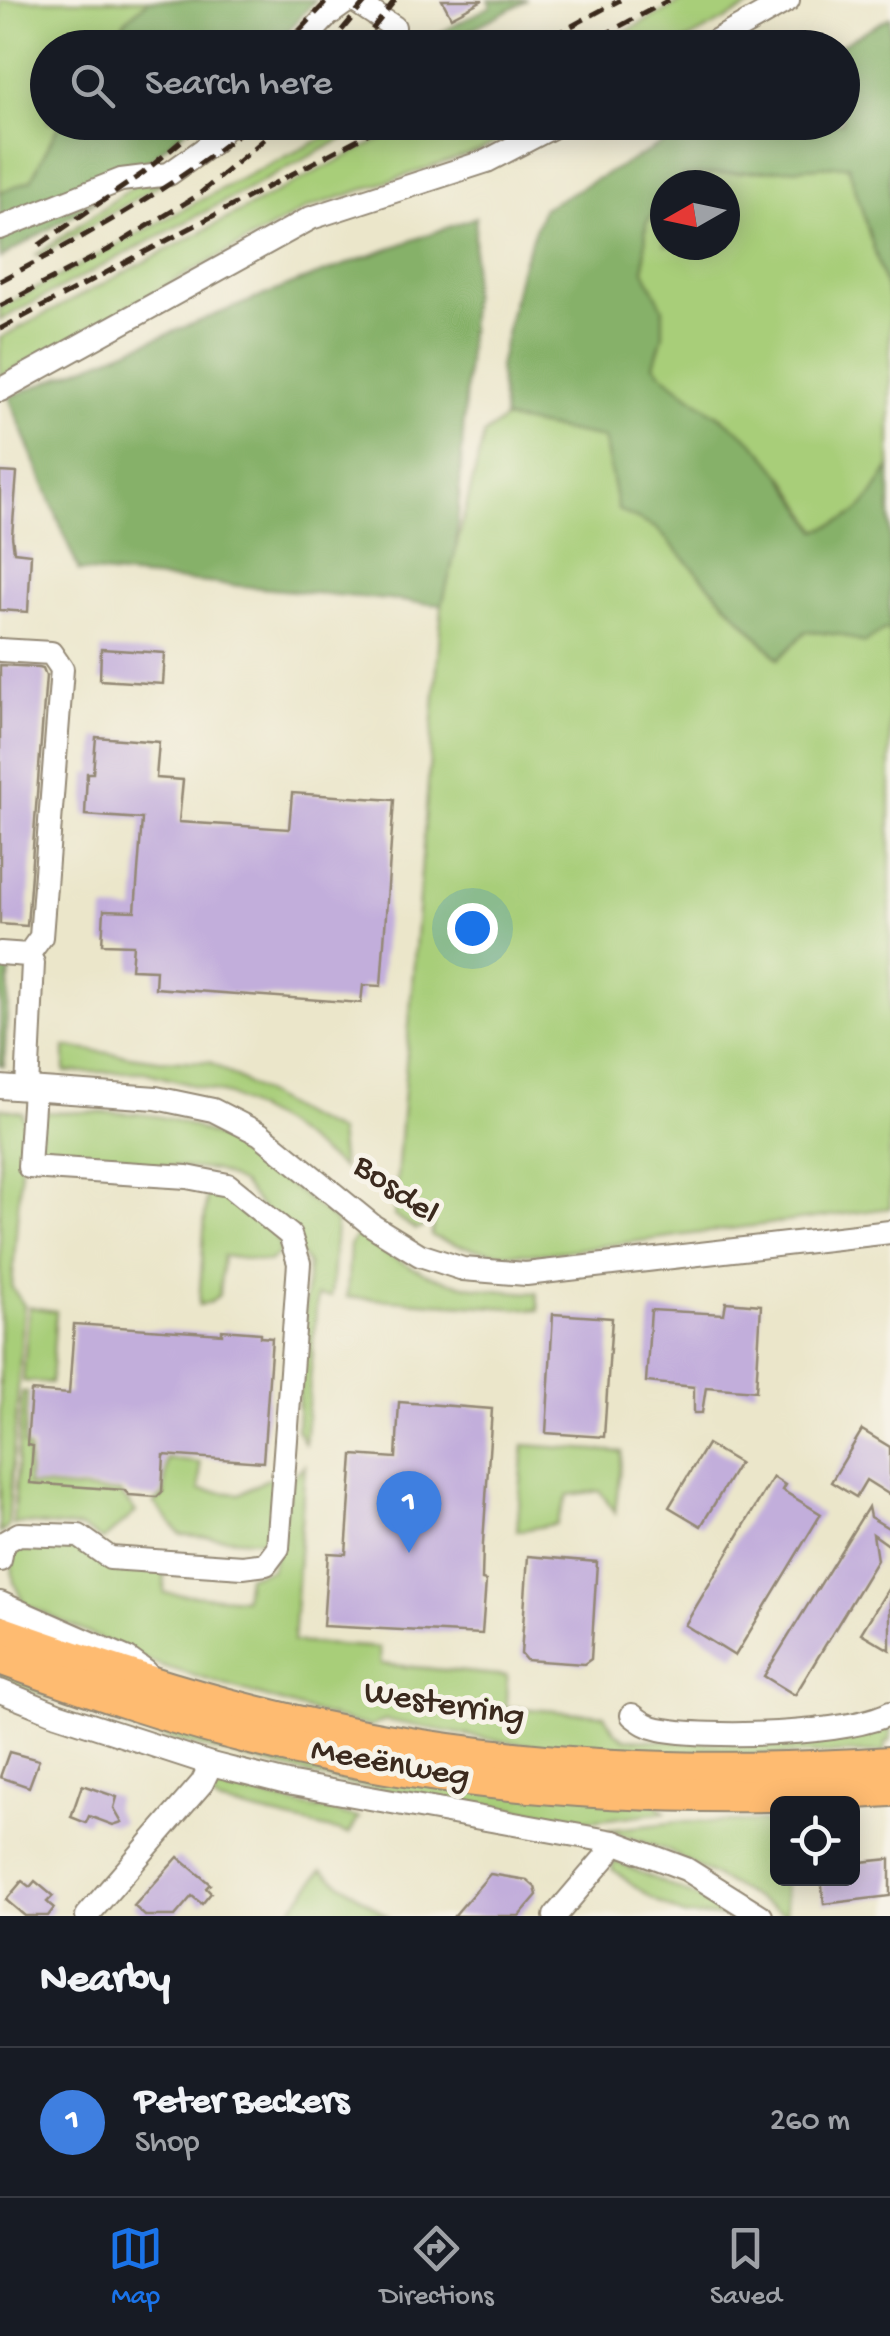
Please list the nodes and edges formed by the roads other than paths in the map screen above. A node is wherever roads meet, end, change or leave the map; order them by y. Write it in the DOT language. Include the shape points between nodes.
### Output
graph roads {
  1 [pos="351,0"];
  2 [pos="788,0"];
  3 [pos="394,28"];
  4 [pos="314,30"];
  5 [pos="734,30"];
  6 [pos="216,140"];
  7 [pos="527,140"];
  8 [pos="0,228"];
  9 [pos="0,390"];
  10 [pos="0,650"];
  11 [pos="0,954"];
  12 [pos="28,955"];
  13 [pos="0,1088"];
  14 [pos="30,1090"];
  15 [pos="890,1232"];
  16 [pos="0,1560"];
  17 [pos="0,1573"];
  18 [pos="4,1614"];
  19 [pos="0,1658"];
  20 [pos="0,1692"];
  21 [pos="890,1713"];
  22 [pos="632,1715"];
  23 [pos="211,1764"];
  24 [pos="890,1764"];
  25 [pos="890,1790"];
  26 [pos="614,1842"];
  27 [pos="87,1916"];
  28 [pos="555,1916"];
  29 [pos="761,1916"];
  1 -- 3 [label="street"];
  1 -- 4 [label="street"];
  2 -- 5 [label="street"];
  6 -- 8 [label="street" via="169,174 121,180"];
  7 -- 9 [label="street" via="487,161 311,218"];
  10 -- 12 [label="street" via="51,653 62,669 41,937"];
  11 -- 12 [label="street"];
  12 -- 14 [label="street"];
  13 -- 14 [label="street, Bosdel"];
  14 -- 15 [label="street, Bosdel" via="156,1098 212,1110 260,1134 373,1226 420,1254 463,1269 526,1274"];
  14 -- 16 [label="street" via="29,1167 228,1185 290,1235 298,1263 290,1395 278,1548 266,1564 110,1558 79,1536 34,1534 3,1543"];
  17 -- 18 [label="street"];
  18 -- 24 [label="highway, Westerring" via="174,1690 392,1742 604,1768"];
  19 -- 25 [label="highway, Westerring" via="248,1738 502,1784 602,1792"];
  20 -- 23 [label="street, Meeënweg"];
  21 -- 22 [label="street" via="848,1727 706,1734 659,1729"];
  23 -- 26 [label="street, Meeënweg"];
  23 -- 27 [label="street" via="202,1784"];
  26 -- 28 [label="street"];
  26 -- 29 [label="street, Meeënweg" via="686,1869"];
}
